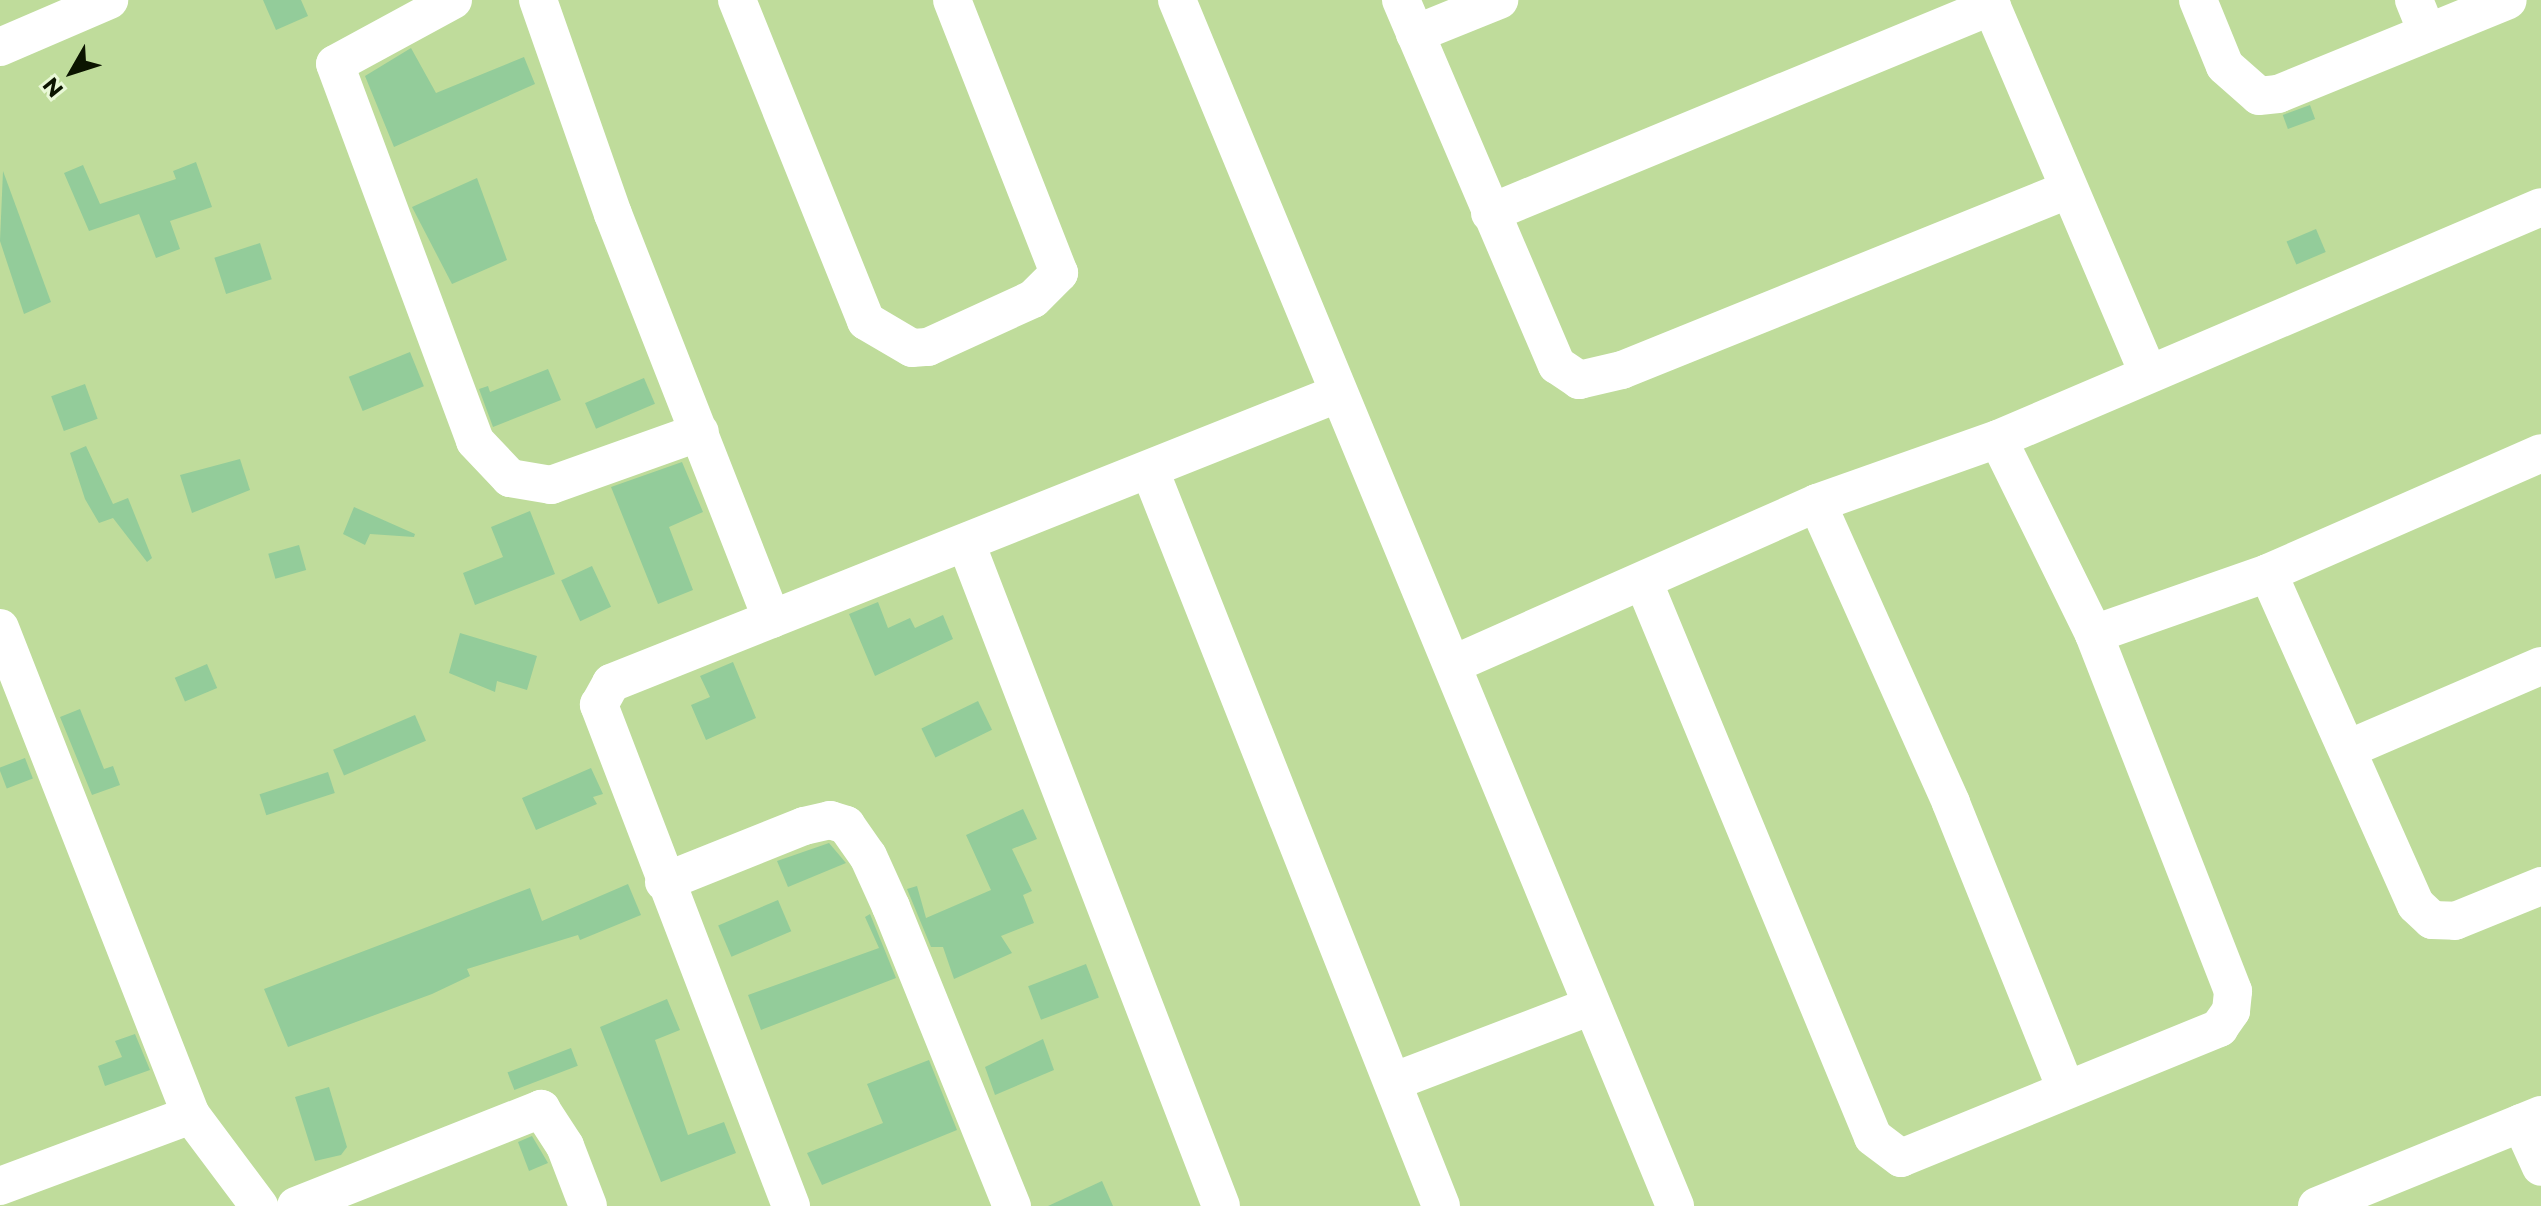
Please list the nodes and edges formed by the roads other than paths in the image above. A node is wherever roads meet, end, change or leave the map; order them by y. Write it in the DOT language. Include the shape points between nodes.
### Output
graph roads {
  1 [pos="109,0"];
  2 [pos="453,0"];
  3 [pos="538,0"];
  4 [pos="737,0"];
  5 [pos="952,0"];
  6 [pos="1177,0"];
  7 [pos="1499,0"];
  8 [pos="2198,0"];
  9 [pos="2508,0"];
  10 [pos="1990,3"];
  11 [pos="2421,16"];
  12 [pos="1408,17"];
  13 [pos="0,47"];
  14 [pos="2067,190"];
  15 [pos="2541,207"];
  16 [pos="1490,213"];
  17 [pos="2147,371"];
  18 [pos="1337,394"];
  19 [pos="700,432"];
  20 [pos="1998,439"];
  21 [pos="2541,453"];
  22 [pos="1151,473"];
  23 [pos="1817,503"];
  24 [pos="966,543"];
  25 [pos="2268,573"];
  26 [pos="1644,583"];
  27 [pos="772,619"];
  28 [pos="0,628"];
  29 [pos="2094,634"];
  30 [pos="1456,663"];
  31 [pos="2541,666"];
  32 [pos="2348,749"];
  33 [pos="664,882"];
  34 [pos="2541,886"];
  35 [pos="1589,1007"];
  36 [pos="1395,1081"];
  37 [pos="2065,1086"];
  38 [pos="191,1115"];
  39 [pos="2531,1119"];
  40 [pos="2541,1167"];
  41 [pos="0,1186"];
  42 [pos="2336,1202"];
  43 [pos="259,1206"];
  44 [pos="296,1206"];
  45 [pos="588,1206"];
  46 [pos="791,1206"];
  47 [pos="1012,1206"];
  48 [pos="1221,1206"];
  49 [pos="1441,1206"];
  50 [pos="1675,1206"];
  1 -- 13 [label="street"];
  2 -- 19 [label="street" via="335,64 475,441 510,478 551,485"];
  3 -- 19 [label="street"];
  4 -- 5 [label="street" via="866,321 912,348 928,347 1033,299 1059,273"];
  6 -- 18 [label="street"];
  7 -- 12 [label="street"];
  8 -- 11 [label="street" via="2225,66 2259,96 2278,94"];
  9 -- 11 [label="street"];
  10 -- 14 [label="street"];
  10 -- 16 [label="street"];
  12 -- 16 [label="street"];
  14 -- 16 [label="street" via="1622,370 1579,380 1557,365"];
  14 -- 17 [label="street"];
  15 -- 17 [label="street"];
  17 -- 20 [label="street"];
  18 -- 22 [label="street"];
  18 -- 30 [label="street"];
  19 -- 27 [label="street"];
  20 -- 23 [label="street"];
  20 -- 29 [label="street"];
  21 -- 25 [label="street"];
  22 -- 24 [label="street"];
  22 -- 36 [label="street"];
  23 -- 26 [label="street"];
  23 -- 37 [label="street" via="1951,803"];
  24 -- 27 [label="street"];
  24 -- 48 [label="street"];
  25 -- 29 [label="street"];
  25 -- 32 [label="street"];
  26 -- 30 [label="street"];
  26 -- 37 [label="street" via="1879,1147 1901,1158"];
  27 -- 33 [label="street" via="611,683 599,705"];
  28 -- 38 [label="street"];
  29 -- 37 [label="street" via="2233,991 2231,1011 2219,1028"];
  30 -- 35 [label="street"];
  31 -- 32 [label="street"];
  32 -- 34 [label="street" via="2416,905 2432,920 2455,921"];
  33 -- 46 [label="street"];
  33 -- 47 [label="street" via="804,826 830,820 846,825 868,856 891,907"];
  35 -- 36 [label="street"];
  35 -- 50 [label="street"];
  36 -- 49 [label="street"];
  38 -- 41 [label="street"];
  38 -- 43 [label="street"];
  39 -- 40 [label="street"];
  39 -- 42 [label="street"];
  44 -- 45 [label="street" via="541,1109 565,1146"];
}
